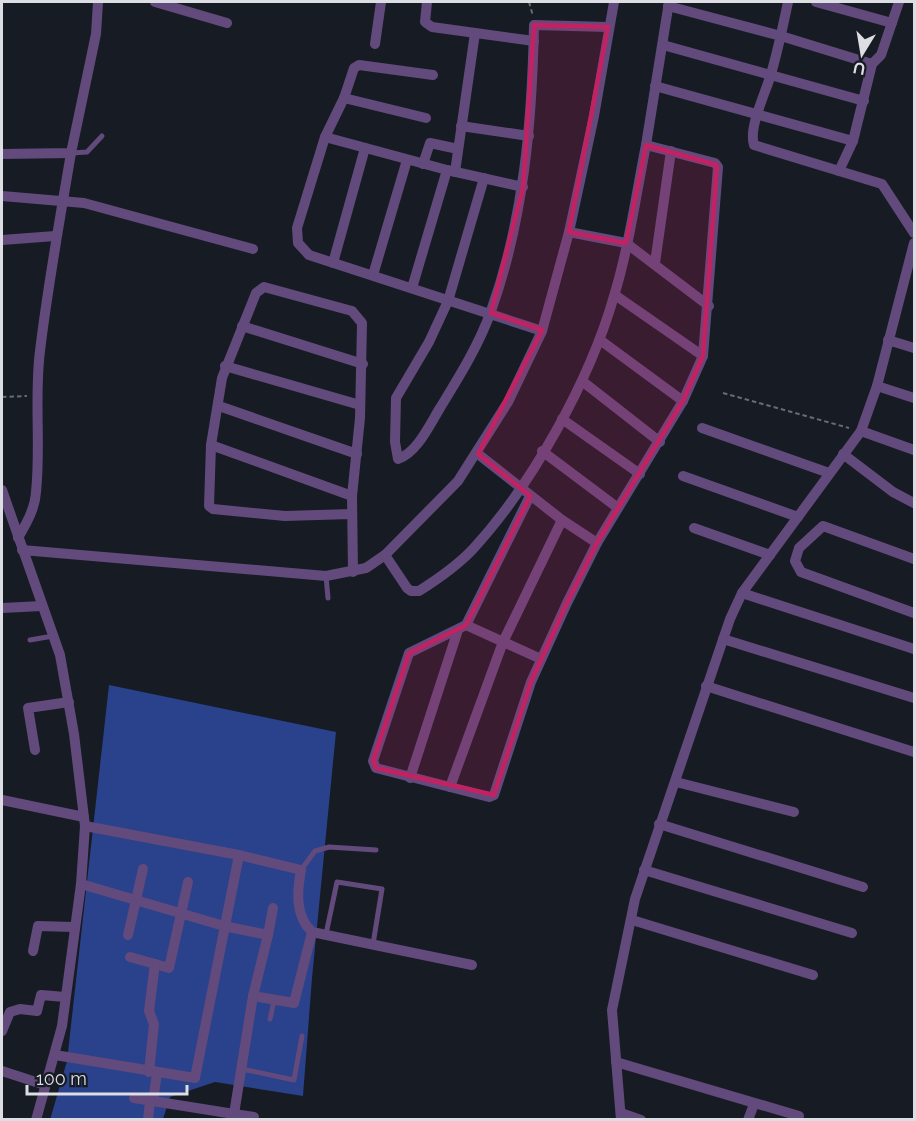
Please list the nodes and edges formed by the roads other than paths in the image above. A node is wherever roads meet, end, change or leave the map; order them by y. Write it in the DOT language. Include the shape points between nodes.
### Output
graph roads {
  1 [pos="98,2"];
  2 [pos="155,2"];
  3 [pos="381,2"];
  4 [pos="427,2"];
  5 [pos="614,2"];
  6 [pos="788,2"];
  7 [pos="816,2"];
  8 [pos="899,2"];
  9 [pos="668,4"];
  10 [pos="227,23"];
  11 [pos="892,23"];
  12 [pos="608,27"];
  13 [pos="475,33"];
  14 [pos="781,36"];
  15 [pos="534,41"];
  16 [pos="375,44"];
  17 [pos="663,45"];
  18 [pos="872,64"];
  19 [pos="771,74"];
  20 [pos="434,75"];
  21 [pos="655,86"];
  22 [pos="344,98"];
  23 [pos="864,101"];
  24 [pos="757,114"];
  25 [pos="426,118"];
  26 [pos="461,126"];
  27 [pos="102,136"];
  28 [pos="529,136"];
  29 [pos="325,138"];
  30 [pos="853,141"];
  31 [pos="646,145"];
  32 [pos="365,148"];
  33 [pos="458,149"];
  34 [pos="671,151"];
  35 [pos="71,153"];
  36 [pos="2,154"];
  37 [pos="407,160"];
  38 [pos="423,164"];
  39 [pos="451,171"];
  40 [pos="838,171"];
  41 [pos="484,178"];
  42 [pos="523,187"];
  43 [pos="2,196"];
  44 [pos="63,200"];
  45 [pos="569,232"];
  46 [pos="915,233"];
  47 [pos="55,236"];
  48 [pos="2,240"];
  49 [pos="626,243"];
  50 [pos="915,243"];
  51 [pos="253,249"];
  52 [pos="333,263"];
  53 [pos="655,263"];
  54 [pos="373,275"];
  55 [pos="412,288"];
  56 [pos="904,292"];
  57 [pos="615,295"];
  58 [pos="915,296"];
  59 [pos="448,301"];
  60 [pos="709,306"];
  61 [pos="491,313"];
  62 [pos="243,326"];
  63 [pos="542,331"];
  64 [pos="600,339"];
  65 [pos="888,340"];
  66 [pos="915,348"];
  67 [pos="702,356"];
  68 [pos="363,364"];
  69 [pos="225,366"];
  70 [pos="582,381"];
  71 [pos="878,386"];
  72 [pos="915,398"];
  73 [pos="683,401"];
  74 [pos="360,405"];
  75 [pos="219,406"];
  76 [pos="562,418"];
  77 [pos="702,428"];
  78 [pos="861,431"];
  79 [pos="660,442"];
  80 [pos="211,445"];
  81 [pos="915,450"];
  82 [pos="542,451"];
  83 [pos="357,454"];
  84 [pos="478,454"];
  85 [pos="843,454"];
  86 [pos="829,473"];
  87 [pos="640,474"];
  88 [pos="683,476"];
  89 [pos="520,487"];
  90 [pos="2,490"];
  91 [pos="352,496"];
  92 [pos="530,496"];
  93 [pos="915,502"];
  94 [pos="618,508"];
  95 [pos="351,514"];
  96 [pos="798,517"];
  97 [pos="562,520"];
  98 [pos="694,528"];
  99 [pos="18,538"];
  100 [pos="597,543"];
  101 [pos="22,550"];
  102 [pos="385,555"];
  103 [pos="770,555"];
  104 [pos="915,559"];
  105 [pos="353,572"];
  106 [pos="326,576"];
  107 [pos="742,592"];
  108 [pos="328,598"];
  109 [pos="42,606"];
  110 [pos="2,608"];
  111 [pos="915,613"];
  112 [pos="462,628"];
  113 [pos="53,636"];
  114 [pos="723,639"];
  115 [pos="30,640"];
  116 [pos="502,642"];
  117 [pos="915,649"];
  118 [pos="541,660"];
  119 [pos="706,686"];
  120 [pos="915,698"];
  121 [pos="69,702"];
  122 [pos="35,750"];
  123 [pos="915,752"];
  124 [pos="410,778"];
  125 [pos="676,782"];
  126 [pos="450,788"];
  127 [pos="2,800"];
  128 [pos="794,812"];
  129 [pos="85,822"];
  130 [pos="659,824"];
  131 [pos="376,850"];
  132 [pos="239,855"];
  133 [pos="142,869"];
  134 [pos="301,870"];
  135 [pos="644,870"];
  136 [pos="189,882"];
  137 [pos="81,884"];
  138 [pos="863,887"];
  139 [pos="136,900"];
  140 [pos="273,908"];
  141 [pos="180,913"];
  142 [pos="632,920"];
  143 [pos="224,926"];
  144 [pos="74,927"];
  145 [pos="312,932"];
  146 [pos="852,933"];
  147 [pos="326,934"];
  148 [pos="128,935"];
  149 [pos="267,935"];
  150 [pos="373,944"];
  151 [pos="33,951"];
  152 [pos="130,957"];
  153 [pos="154,964"];
  154 [pos="472,965"];
  155 [pos="813,975"];
  156 [pos="253,996"];
  157 [pos="65,997"];
  158 [pos="274,1001"];
  159 [pos="270,1019"];
  160 [pos="2,1031"];
  161 [pos="302,1036"];
  162 [pos="55,1055"];
  163 [pos="616,1062"];
  164 [pos="241,1069"];
  165 [pos="2,1071"];
  166 [pos="153,1073"];
  167 [pos="45,1085"];
  168 [pos="134,1098"];
  169 [pos="152,1101"];
  170 [pos="754,1104"];
  171 [pos="234,1114"];
  172 [pos="621,1116"];
  173 [pos="799,1116"];
  174 [pos="254,1117"];
  175 [pos="36,1119"];
  176 [pos="148,1119"];
  177 [pos="641,1119"];
  178 [pos="748,1119"];
  1 -- 35 [label="street" via="96,34"];
  2 -- 10 [label="street"];
  3 -- 16 [label="street"];
  4 -- 13 [label="street" via="424,17 428,25"];
  5 -- 12 [label="street"];
  6 -- 14 [label="street"];
  7 -- 11 [label="street"];
  8 -- 11 [label="street"];
  9 -- 14 [label="street"];
  9 -- 17 [label="street"];
  11 -- 18 [label="street" via="881,55"];
  12 -- 15 [label="street" via="534,25"];
  12 -- 45 [label="street"];
  13 -- 15 [label="street"];
  13 -- 26 [label="street"];
  14 -- 18 [label="street"];
  14 -- 19 [label="street"];
  15 -- 28 [label="street"];
  17 -- 19 [label="street"];
  17 -- 21 [label="street"];
  18 -- 23 [label="street"];
  19 -- 23 [label="street"];
  19 -- 24 [label="street"];
  20 -- 22 [label="street" via="359,65 354,68"];
  21 -- 24 [label="street"];
  21 -- 31 [label="street"];
  22 -- 25 [label="street"];
  22 -- 29 [label="street"];
  23 -- 30 [label="street"];
  24 -- 30 [label="street"];
  24 -- 40 [label="street" via="754,146"];
  26 -- 28 [label="street"];
  26 -- 33 [label="street"];
  27 -- 35 [label="lane" via="87,152"];
  28 -- 42 [label="street"];
  29 -- 32 [label="street"];
  29 -- 52 [label="street" via="296,236 304,252"];
  30 -- 40 [label="street"];
  31 -- 34 [label="street"];
  31 -- 49 [label="street"];
  32 -- 37 [label="street"];
  32 -- 52 [label="street"];
  33 -- 38 [label="street" via="430,143"];
  33 -- 39 [label="street"];
  34 -- 53 [label="street"];
  34 -- 60 [label="street" via="718,167"];
  35 -- 36 [label="street"];
  35 -- 44 [label="street"];
  37 -- 38 [label="street"];
  37 -- 54 [label="street"];
  38 -- 39 [label="street"];
  39 -- 41 [label="street"];
  39 -- 55 [label="street"];
  40 -- 46 [label="street" via="882,184"];
  41 -- 42 [label="street"];
  41 -- 59 [label="street"];
  42 -- 61 [label="street"];
  43 -- 44 [label="street"];
  44 -- 47 [label="street"];
  44 -- 51 [label="street"];
  45 -- 49 [label="street"];
  45 -- 63 [label="street"];
  47 -- 48 [label="street"];
  47 -- 99 [label="street" via="36,395 36,492"];
  49 -- 53 [label="street"];
  49 -- 57 [label="street"];
  50 -- 56 [label="street"];
  52 -- 54 [label="street"];
  53 -- 60 [label="street"];
  54 -- 55 [label="street"];
  55 -- 59 [label="street"];
  56 -- 58 [label="street"];
  56 -- 65 [label="street"];
  57 -- 64 [label="street"];
  57 -- 67 [label="street"];
  59 -- 61 [label="street"];
  59 -- 61 [label="street" via="396,398 398,459 424,434"];
  60 -- 67 [label="street"];
  61 -- 63 [label="street"];
  62 -- 68 [label="street"];
  62 -- 68 [label="street" via="256,293 264,287 352,311 362,323"];
  62 -- 69 [label="street"];
  63 -- 84 [label="street"];
  64 -- 70 [label="street"];
  64 -- 73 [label="street"];
  65 -- 66 [label="street"];
  65 -- 71 [label="street"];
  67 -- 73 [label="street"];
  68 -- 74 [label="street"];
  69 -- 74 [label="street"];
  69 -- 75 [label="street"];
  70 -- 76 [label="street"];
  70 -- 79 [label="street"];
  71 -- 72 [label="street"];
  71 -- 78 [label="street"];
  73 -- 79 [label="street"];
  74 -- 83 [label="street"];
  75 -- 80 [label="street"];
  75 -- 83 [label="street"];
  76 -- 82 [label="street"];
  76 -- 87 [label="street"];
  77 -- 86 [label="street"];
  78 -- 81 [label="street"];
  78 -- 85 [label="street"];
  79 -- 87 [label="street"];
  80 -- 91 [label="street"];
  80 -- 95 [label="street" via="207,501 213,509 285,516"];
  82 -- 89 [label="street"];
  82 -- 94 [label="street"];
  83 -- 91 [label="street"];
  84 -- 89 [label="street"];
  84 -- 102 [label="street" via="451,489"];
  85 -- 86 [label="street"];
  85 -- 93 [label="street" via="892,492"];
  86 -- 96 [label="street"];
  87 -- 94 [label="street"];
  88 -- 96 [label="street"];
  89 -- 92 [label="street"];
  89 -- 102 [label="street" via="474,548 419,591 407,588"];
  90 -- 99 [label="street"];
  91 -- 95 [label="street"];
  92 -- 97 [label="street"];
  92 -- 112 [label="street"];
  94 -- 100 [label="street"];
  95 -- 105 [label="street"];
  96 -- 103 [label="street"];
  97 -- 100 [label="street"];
  97 -- 116 [label="street"];
  98 -- 103 [label="street"];
  99 -- 101 [label="street"];
  100 -- 118 [label="street"];
  101 -- 106 [label="street"];
  101 -- 109 [label="street"];
  102 -- 105 [label="street" via="371,566"];
  103 -- 107 [label="street"];
  104 -- 111 [label="street" via="823,526 799,548 795,561 801,572"];
  105 -- 106 [label="street"];
  106 -- 108 [label="lane"];
  107 -- 114 [label="street"];
  107 -- 117 [label="street"];
  109 -- 110 [label="street"];
  109 -- 113 [label="street"];
  112 -- 116 [label="street"];
  112 -- 124 [label="street"];
  112 -- 124 [label="street" via="409,653 374,766"];
  113 -- 115 [label="lane"];
  113 -- 121 [label="street"];
  114 -- 119 [label="street"];
  114 -- 120 [label="street"];
  116 -- 118 [label="street"];
  116 -- 126 [label="street"];
  118 -- 126 [label="street" via="494,795"];
  119 -- 123 [label="street"];
  119 -- 125 [label="street"];
  121 -- 122 [label="street" via="28,708"];
  121 -- 129 [label="street"];
  124 -- 126 [label="street"];
  125 -- 128 [label="street"];
  125 -- 130 [label="street"];
  127 -- 129 [label="street"];
  129 -- 132 [label="street"];
  129 -- 137 [label="street"];
  130 -- 135 [label="street"];
  130 -- 138 [label="street"];
  131 -- 134 [label="lane" via="315,850"];
  132 -- 134 [label="street"];
  132 -- 143 [label="street"];
  133 -- 139 [label="street"];
  134 -- 145 [label="street" via="299,907 303,924"];
  135 -- 142 [label="street"];
  135 -- 146 [label="street"];
  136 -- 141 [label="street"];
  137 -- 139 [label="street"];
  137 -- 144 [label="street"];
  139 -- 141 [label="street"];
  139 -- 148 [label="street"];
  140 -- 149 [label="street"];
  141 -- 143 [label="street"];
  141 -- 153 [label="street" via="169,968"];
  142 -- 155 [label="street"];
  142 -- 163 [label="street" via="612,1010"];
  143 -- 149 [label="street"];
  143 -- 166 [label="street" via="195,1078"];
  144 -- 151 [label="street" via="38,926"];
  144 -- 157 [label="street"];
  145 -- 147 [label="street"];
  145 -- 158 [label="street" via="295,1002"];
  147 -- 150 [label="street"];
  147 -- 150 [label="lane" via="337,882 382,889"];
  149 -- 156 [label="street"];
  150 -- 154 [label="street"];
  152 -- 153 [label="street"];
  153 -- 166 [label="street" via="149,1011 154,1024"];
  156 -- 158 [label="street"];
  156 -- 164 [label="street"];
  157 -- 160 [label="street" via="41,994 37,1011 10,1012"];
  157 -- 162 [label="street"];
  158 -- 159 [label="lane"];
  161 -- 164 [label="lane" via="294,1080"];
  162 -- 166 [label="street"];
  162 -- 167 [label="street"];
  163 -- 170 [label="street"];
  163 -- 172 [label="street"];
  164 -- 171 [label="street"];
  165 -- 167 [label="street"];
  166 -- 169 [label="street"];
  167 -- 175 [label="street"];
  168 -- 169 [label="street"];
  169 -- 171 [label="street"];
  169 -- 176 [label="street"];
  170 -- 173 [label="street"];
  170 -- 178 [label="street"];
  171 -- 174 [label="street"];
  172 -- 177 [label="street"];
}
